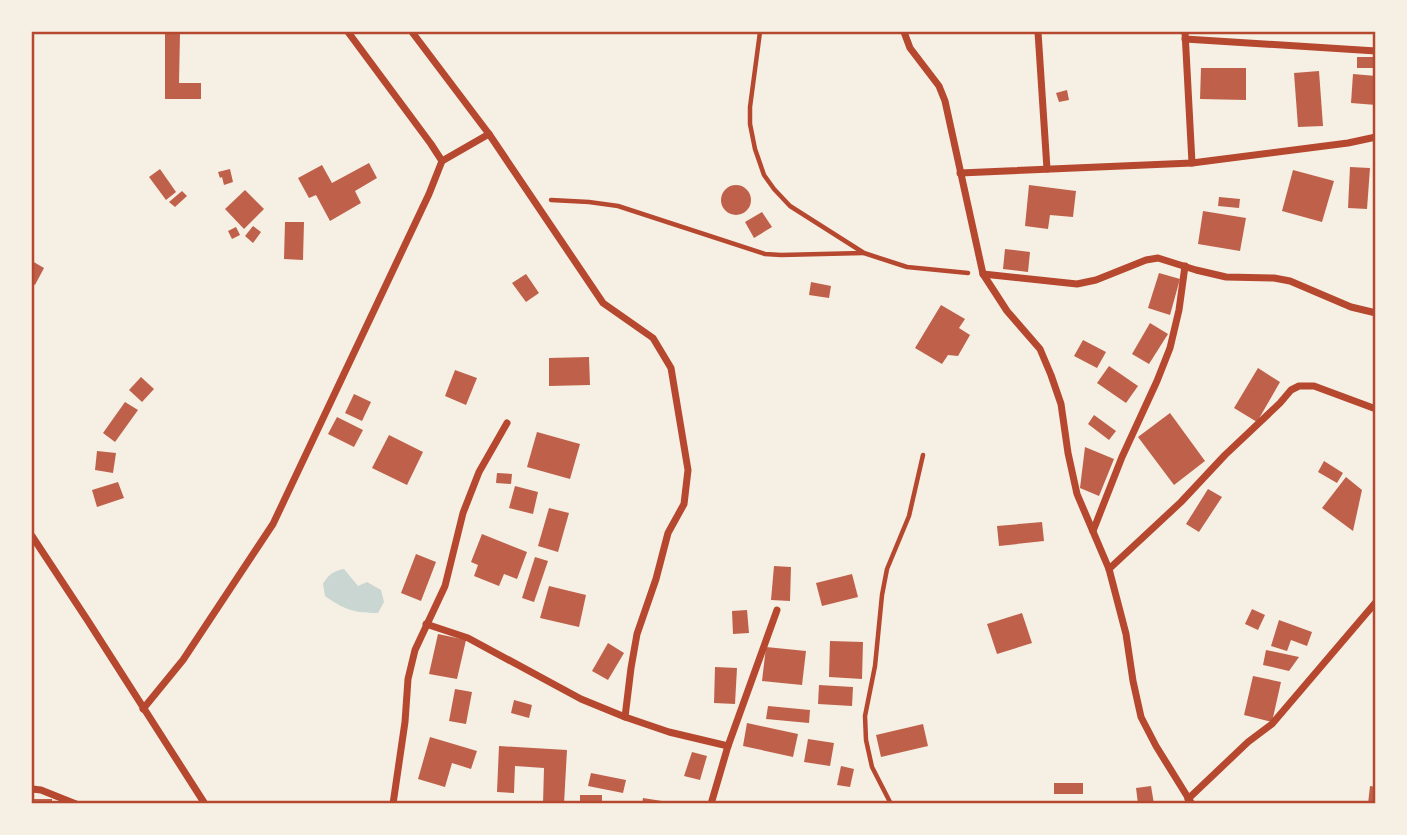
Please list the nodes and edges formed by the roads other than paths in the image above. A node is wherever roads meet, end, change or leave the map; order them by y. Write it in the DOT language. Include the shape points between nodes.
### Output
graph roads {
  1 [pos="348,32"];
  2 [pos="412,32"];
  3 [pos="904,32"];
  4 [pos="1038,32"];
  5 [pos="1185,35"];
  6 [pos="1376,51"];
  7 [pos="489,134"];
  8 [pos="1376,137"];
  9 [pos="442,161"];
  10 [pos="1192,163"];
  11 [pos="1047,169"];
  12 [pos="960,173"];
  13 [pos="1185,266"];
  14 [pos="983,274"];
  15 [pos="1376,313"];
  16 [pos="1376,410"];
  17 [pos="507,423"];
  18 [pos="1093,531"];
  19 [pos="32,536"];
  20 [pos="1109,569"];
  21 [pos="1376,602"];
  22 [pos="777,610"];
  23 [pos="426,624"];
  24 [pos="143,709"];
  25 [pos="625,717"];
  26 [pos="728,746"];
  27 [pos="32,789"];
  28 [pos="1190,801"];
  29 [pos="76,803"];
  30 [pos="205,803"];
  31 [pos="393,803"];
  32 [pos="711,803"];
  1 -- 9 [label="street"];
  2 -- 7 [label="street"];
  3 -- 12 [label="street" via="945,101"];
  4 -- 11 [label="street"];
  5 -- 6 [label="street"];
  5 -- 10 [label="street"];
  7 -- 9 [label="street"];
  7 -- 25 [label="street" via="604,303 653,338 671,369 688,470 684,504 668,533 637,634"];
  8 -- 10 [label="street"];
  9 -- 24 [label="street" via="273,524 183,660"];
  10 -- 11 [label="street"];
  11 -- 12 [label="street"];
  12 -- 14 [label="street"];
  13 -- 14 [label="street" via="1158,258 1077,284"];
  13 -- 15 [label="street" via="1226,277 1290,281"];
  13 -- 18 [label="street" via="1170,348"];
  14 -- 18 [label="street" via="1044,358 1061,404 1077,494"];
  16 -- 20 [label="street" via="1314,386 1291,390"];
  17 -- 23 [label="street" via="479,472 463,513 445,586"];
  18 -- 20 [label="street"];
  19 -- 24 [label="street"];
  20 -- 28 [label="street" via="1141,718"];
  21 -- 28 [label="street" via="1272,724"];
  22 -- 26 [label="street"];
  23 -- 25 [label="street" via="468,638 581,699"];
  23 -- 31 [label="street" via="408,678"];
  24 -- 30 [label="street"];
  25 -- 26 [label="street"];
  26 -- 32 [label="street"];
  27 -- 29 [label="street"];
}
